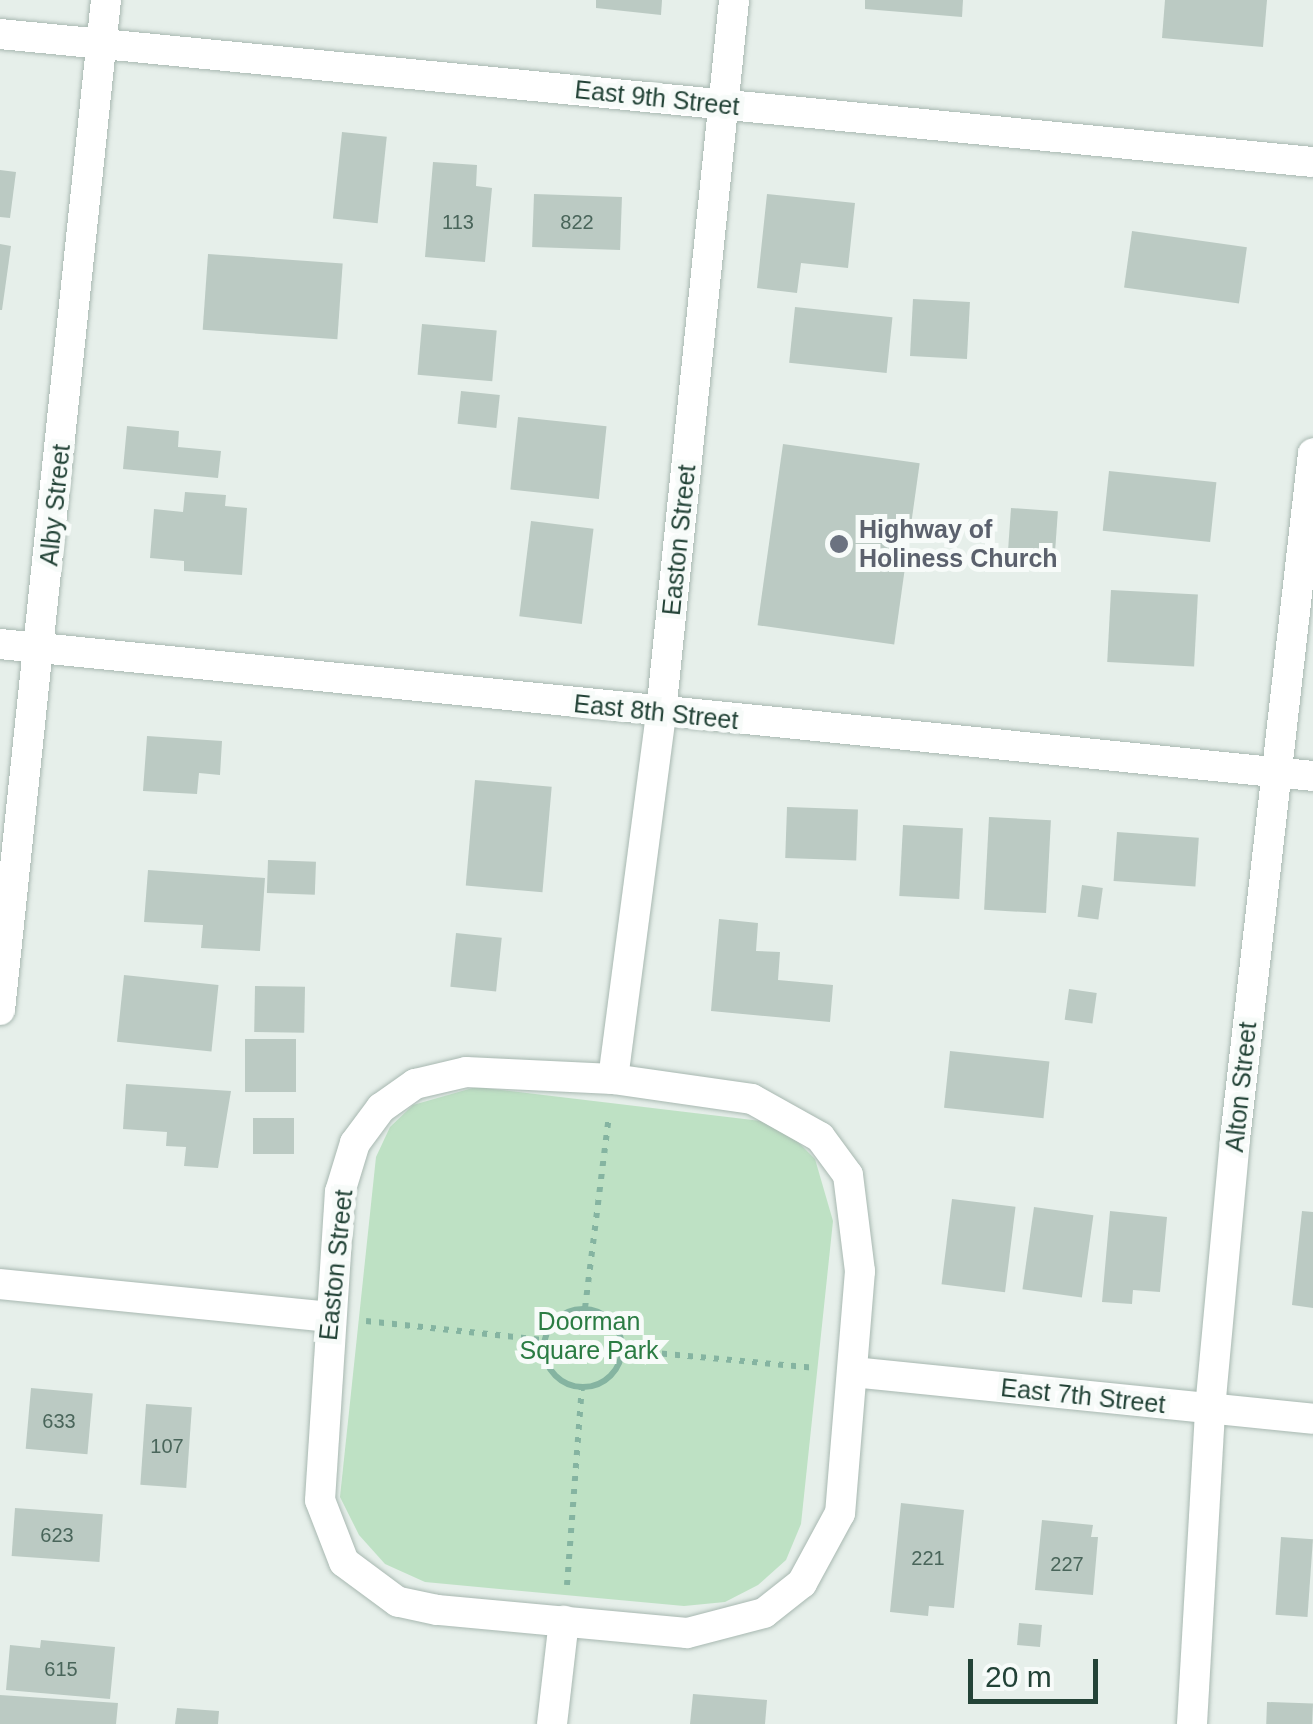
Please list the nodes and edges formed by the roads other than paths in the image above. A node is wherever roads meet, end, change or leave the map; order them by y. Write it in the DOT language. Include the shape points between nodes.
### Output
graph roads {
  1 [pos="106,0"];
  2 [pos="734,0"];
  3 [pos="0,34"];
  4 [pos="101,44"];
  5 [pos="723,105"];
  6 [pos="1313,162"];
  7 [pos="1313,453"];
  8 [pos="0,644"];
  9 [pos="40,648"];
  10 [pos="661,712"];
  11 [pos="1276,772"];
  12 [pos="1313,776"];
  13 [pos="0,1010"];
  14 [pos="613,1079"];
  15 [pos="0,1284"];
  16 [pos="330,1318"];
  17 [pos="854,1372"];
  18 [pos="1210,1409"];
  19 [pos="1313,1419"];
  20 [pos="564,1622"];
  21 [pos="552,1724"];
  22 [pos="1192,1724"];
  1 -- 4 [label="street, Alby Street"];
  2 -- 5 [label="street, Easton Street"];
  3 -- 4 [label="street, East 9th Street"];
  4 -- 5 [label="street, East 9th Street"];
  4 -- 9 [label="street, Alby Street"];
  5 -- 6 [label="street, East 9th Street"];
  5 -- 10 [label="street, Easton Street"];
  7 -- 11 [label="street, Alton Street"];
  8 -- 9 [label="street, East 8th Street"];
  9 -- 10 [label="street, East 8th Street"];
  9 -- 13 [label="street, Alby Street"];
  10 -- 11 [label="street, East 8th Street"];
  10 -- 14 [label="street, Easton Street"];
  11 -- 12 [label="street, East 8th Street"];
  11 -- 18 [label="street, Alton Street"];
  14 -- 16 [label="street, Easton Street" via="437,1076 415,1084 366,1124 340,1192"];
  14 -- 17 [label="street" via="682,1086 778,1109 836,1156 851,1186 858,1224"];
  15 -- 16 [label="street"];
  16 -- 20 [label="street, Easton Street" via="320,1500 344,1562 398,1602"];
  17 -- 18 [label="street, East 7th Street"];
  17 -- 20 [label="street" via="840,1513 802,1583 764,1613 687,1633"];
  18 -- 19 [label="street, East 7th Street"];
  18 -- 22 [label="street, Alton Street"];
  20 -- 21 [label="street"];
}
